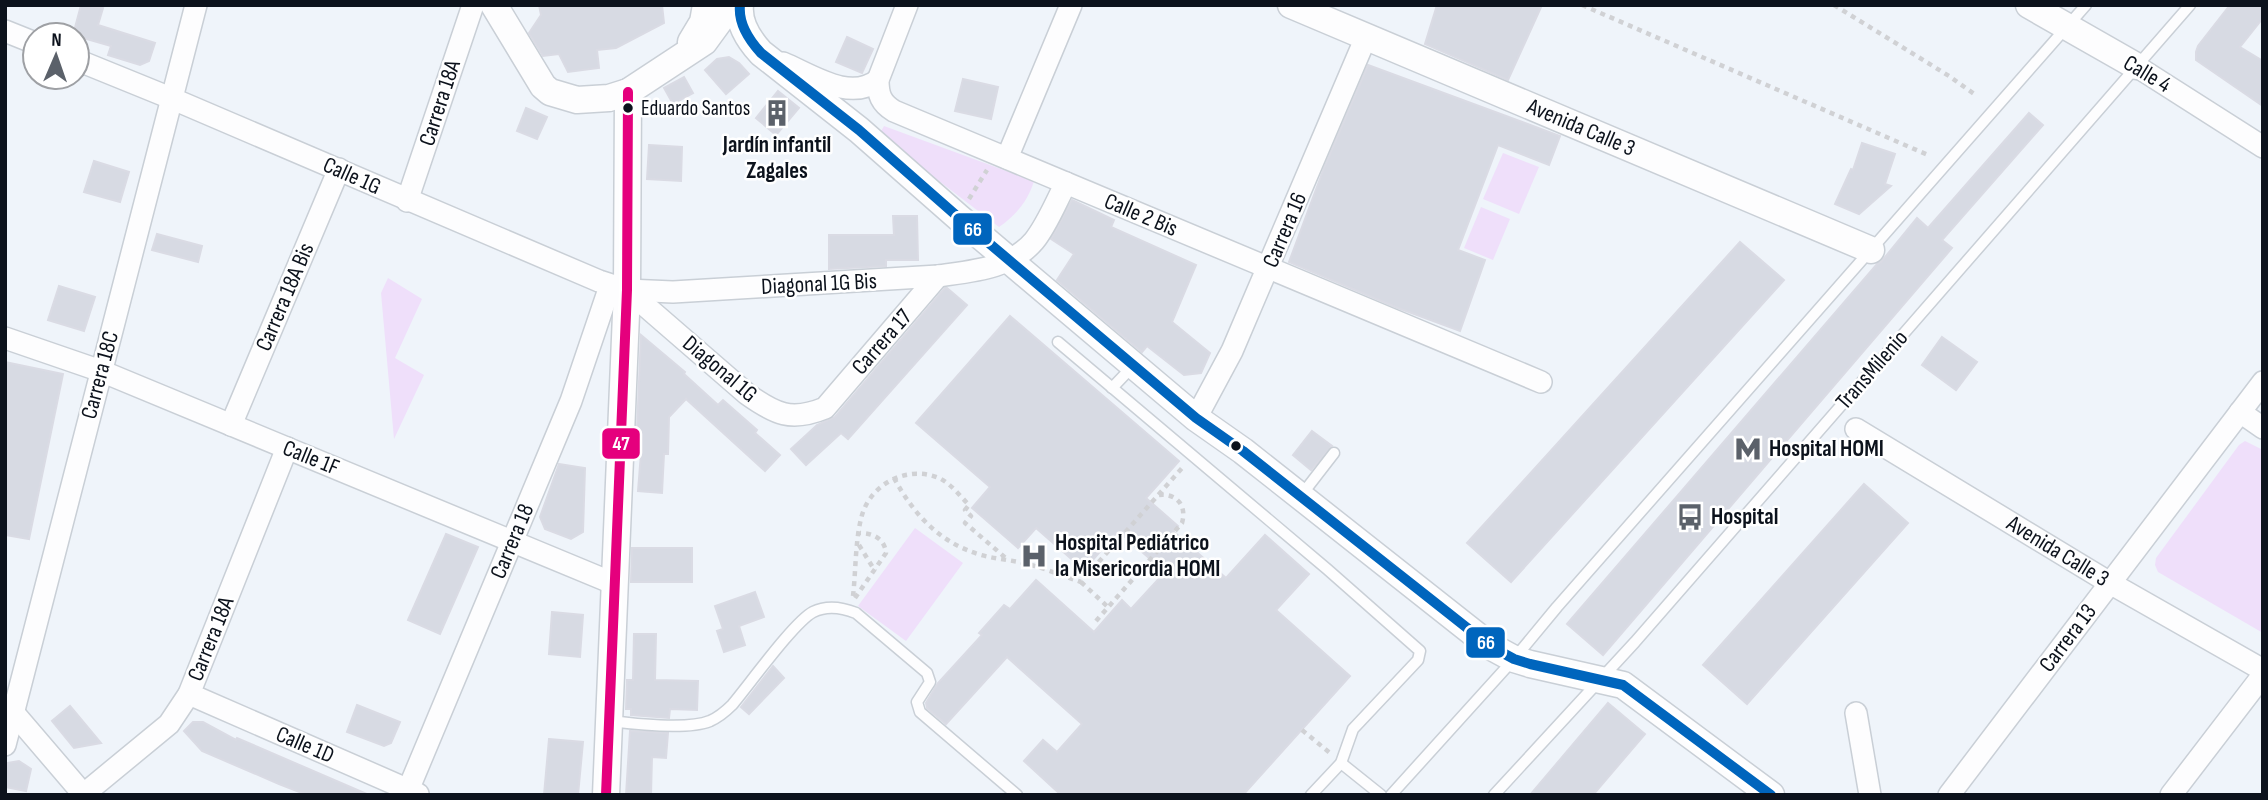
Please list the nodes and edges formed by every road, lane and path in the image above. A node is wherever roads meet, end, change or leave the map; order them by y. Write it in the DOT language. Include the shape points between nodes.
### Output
graph roads {
  1 [pos="196,5"];
  2 [pos="472,5"];
  3 [pos="494,5"];
  4 [pos="706,5"];
  5 [pos="731,5"];
  6 [pos="740,5"];
  7 [pos="907,5"];
  8 [pos="1071,5"];
  9 [pos="1291,5"];
  10 [pos="1582,5"];
  11 [pos="1834,5"];
  12 [pos="2029,5"];
  13 [pos="2087,5"];
  14 [pos="2190,5"];
  15 [pos="2066,26"];
  16 [pos="1366,37"];
  17 [pos="761,53"];
  18 [pos="677,60"];
  19 [pos="91,66"];
  20 [pos="2136,66"];
  21 [pos="878,80"];
  22 [pos="628,92"];
  23 [pos="1977,96"];
  24 [pos="173,99"];
  25 [pos="2263,147"];
  26 [pos="1928,155"];
  27 [pos="1002,156"];
  28 [pos="339,169"];
  29 [pos="1066,183"];
  30 [pos="407,201"];
  31 [pos="958,217"];
  32 [pos="1871,250"];
  33 [pos="1009,261"];
  34 [pos="1269,269"];
  35 [pos="938,276"];
  36 [pos="619,288"];
  37 [pos="5,338"];
  38 [pos="1058,342"];
  39 [pos="1133,366"];
  40 [pos="101,371"];
  41 [pos="1541,382"];
  42 [pos="2263,382"];
  43 [pos="1112,388"];
  44 [pos="825,408"];
  45 [pos="2240,412"];
  46 [pos="1196,418"];
  47 [pos="231,425"];
  48 [pos="2263,428"];
  49 [pos="1856,429"];
  50 [pos="287,448"];
  51 [pos="1334,453"];
  52 [pos="1193,456"];
  53 [pos="894,478"];
  54 [pos="1158,495"];
  55 [pos="1300,496"];
  56 [pos="860,533"];
  57 [pos="512,541"];
  58 [pos="859,545"];
  59 [pos="1008,560"];
  60 [pos="875,571"];
  61 [pos="1082,582"];
  62 [pos="2110,583"];
  63 [pos="615,584"];
  64 [pos="1108,607"];
  65 [pos="1096,621"];
  66 [pos="1514,659"];
  67 [pos="2263,672"];
  68 [pos="1600,679"];
  69 [pos="189,694"];
  70 [pos="9,708"];
  71 [pos="1856,713"];
  72 [pos="610,721"];
  73 [pos="1302,730"];
  74 [pos="5,746"];
  75 [pos="1341,763"];
  76 [pos="411,793"];
  77 [pos="84,794"];
  78 [pos="607,795"];
  79 [pos="1017,795"];
  80 [pos="1311,795"];
  81 [pos="1381,795"];
  82 [pos="1391,795"];
  83 [pos="1494,795"];
  84 [pos="1771,795"];
  85 [pos="1870,795"];
  86 [pos="1949,795"];
  87 [pos="2171,795"];
  1 -- 24 [label="street, Carrera 18C"];
  2 -- 30 [label="street, Carrera 18A"];
  3 -- 22 [label="street" via="550,92 595,100"];
  4 -- 18 [label="street" via="698,33"];
  5 -- 18 [label="street" via="704,41"];
  6 -- 17 [label="street" via="741,23"];
  7 -- 21 [label="street"];
  8 -- 27 [label="street"];
  9 -- 16 [label="street, Avenida Calle 3"];
  10 -- 26 [label="path"];
  11 -- 23 [label="path"];
  12 -- 15 [label="street, Calle 4"];
  13 -- 15 [label="lane"];
  14 -- 20 [label="lane, TransMilenio"];
  15 -- 20 [label="street, Calle 4"];
  15 -- 32 [label="lane"];
  16 -- 32 [label="street, Avenida Calle 3"];
  16 -- 34 [label="street, Carrera 16"];
  17 -- 18 [label="street" via="734,47"];
  17 -- 21 [label="street" via="849,89 862,89"];
  17 -- 31 [label="street" via="859,130"];
  18 -- 22 [label="street"];
  19 -- 24 [label="street, Calle 1G"];
  20 -- 25 [label="street, Calle 4"];
  20 -- 68 [label="lane, TransMilenio"];
  21 -- 27 [label="street, Calle 2 Bis" via="881,100 887,106"];
  22 -- 36 [label="street"];
  24 -- 28 [label="street, Calle 1G"];
  24 -- 40 [label="street, Carrera 18C"];
  27 -- 29 [label="street, Calle 2 Bis"];
  27 -- 31 [label="path"];
  28 -- 30 [label="street, Calle 1G"];
  28 -- 47 [label="street, Carrera 18A Bis"];
  29 -- 33 [label="street" via="1035,240"];
  29 -- 34 [label="street, Calle 2 Bis"];
  30 -- 36 [label="street, Calle 1G"];
  31 -- 33 [label="street"];
  32 -- 66 [label="lane"];
  33 -- 35 [label="street, Diagonal 1G Bis"];
  33 -- 39 [label="street"];
  34 -- 41 [label="street, Calle 2 Bis"];
  34 -- 46 [label="street, Carrera 16" via="1233,351"];
  35 -- 36 [label="street, Diagonal 1G Bis" via="673,292"];
  35 -- 44 [label="street, Carrera 17"];
  36 -- 44 [label="street, Diagonal 1G" via="767,408 799,416"];
  36 -- 57 [label="street, Carrera 18"];
  36 -- 63 [label="street"];
  37 -- 40 [label="street, Calle 1F"];
  38 -- 43 [label="lane"];
  39 -- 43 [label="lane"];
  39 -- 46 [label="street"];
  40 -- 47 [label="street, Calle 1F"];
  40 -- 70 [label="street, Carrera 18C"];
  42 -- 45 [label="street, Carrera 13"];
  43 -- 52 [label="lane"];
  45 -- 48 [label="street"];
  45 -- 62 [label="street, Carrera 13"];
  46 -- 55 [label="street"];
  47 -- 50 [label="street, Calle 1F"];
  49 -- 62 [label="street, Avenida Calle 3"];
  50 -- 57 [label="street, Calle 1F"];
  50 -- 69 [label="street, Carrera 18A"];
  51 -- 55 [label="lane"];
  52 -- 54 [label="path"];
  52 -- 75 [label="lane" via="1420,651 1419,660 1353,729"];
  53 -- 56 [label="path" via="867,504"];
  53 -- 59 [label="path" via="914,510 943,538 968,551"];
  53 -- 59 [label="path" via="927,474 949,484 969,505 965,510 971,516 965,523"];
  54 -- 61 [label="path"];
  54 -- 64 [label="path" via="1176,498 1184,512 1182,523"];
  55 -- 66 [label="street" via="1490,646"];
  56 -- 58 [label="path"];
  56 -- 60 [label="path" via="876,536 884,546 884,558"];
  57 -- 63 [label="street, Calle 1F"];
  57 -- 76 [label="street, Carrera 18"];
  58 -- 60 [label="path"];
  58 -- 60 [label="path" via="852,601"];
  59 -- 61 [label="path"];
  61 -- 64 [label="path"];
  62 -- 67 [label="street, Avenida Calle 3"];
  62 -- 86 [label="street, Carrera 13"];
  63 -- 72 [label="street"];
  64 -- 65 [label="path"];
  66 -- 68 [label="street"];
  66 -- 82 [label="lane"];
  67 -- 87 [label="street"];
  68 -- 83 [label="lane, TransMilenio"];
  68 -- 84 [label="street" via="1632,691"];
  69 -- 76 [label="street, Calle 1D"];
  69 -- 77 [label="street, Carrera 18A" via="169,724"];
  70 -- 74 [label="street, Carrera 18C"];
  70 -- 77 [label="street"];
  71 -- 85 [label="street"];
  72 -- 78 [label="street"];
  72 -- 79 [label="lane" via="687,725 711,721 732,705 804,618 820,609 845,608 856,612 927,673 930,682 917,702 920,712"];
  73 -- 75 [label="path"];
  75 -- 80 [label="lane"];
  75 -- 81 [label="lane"];
}
